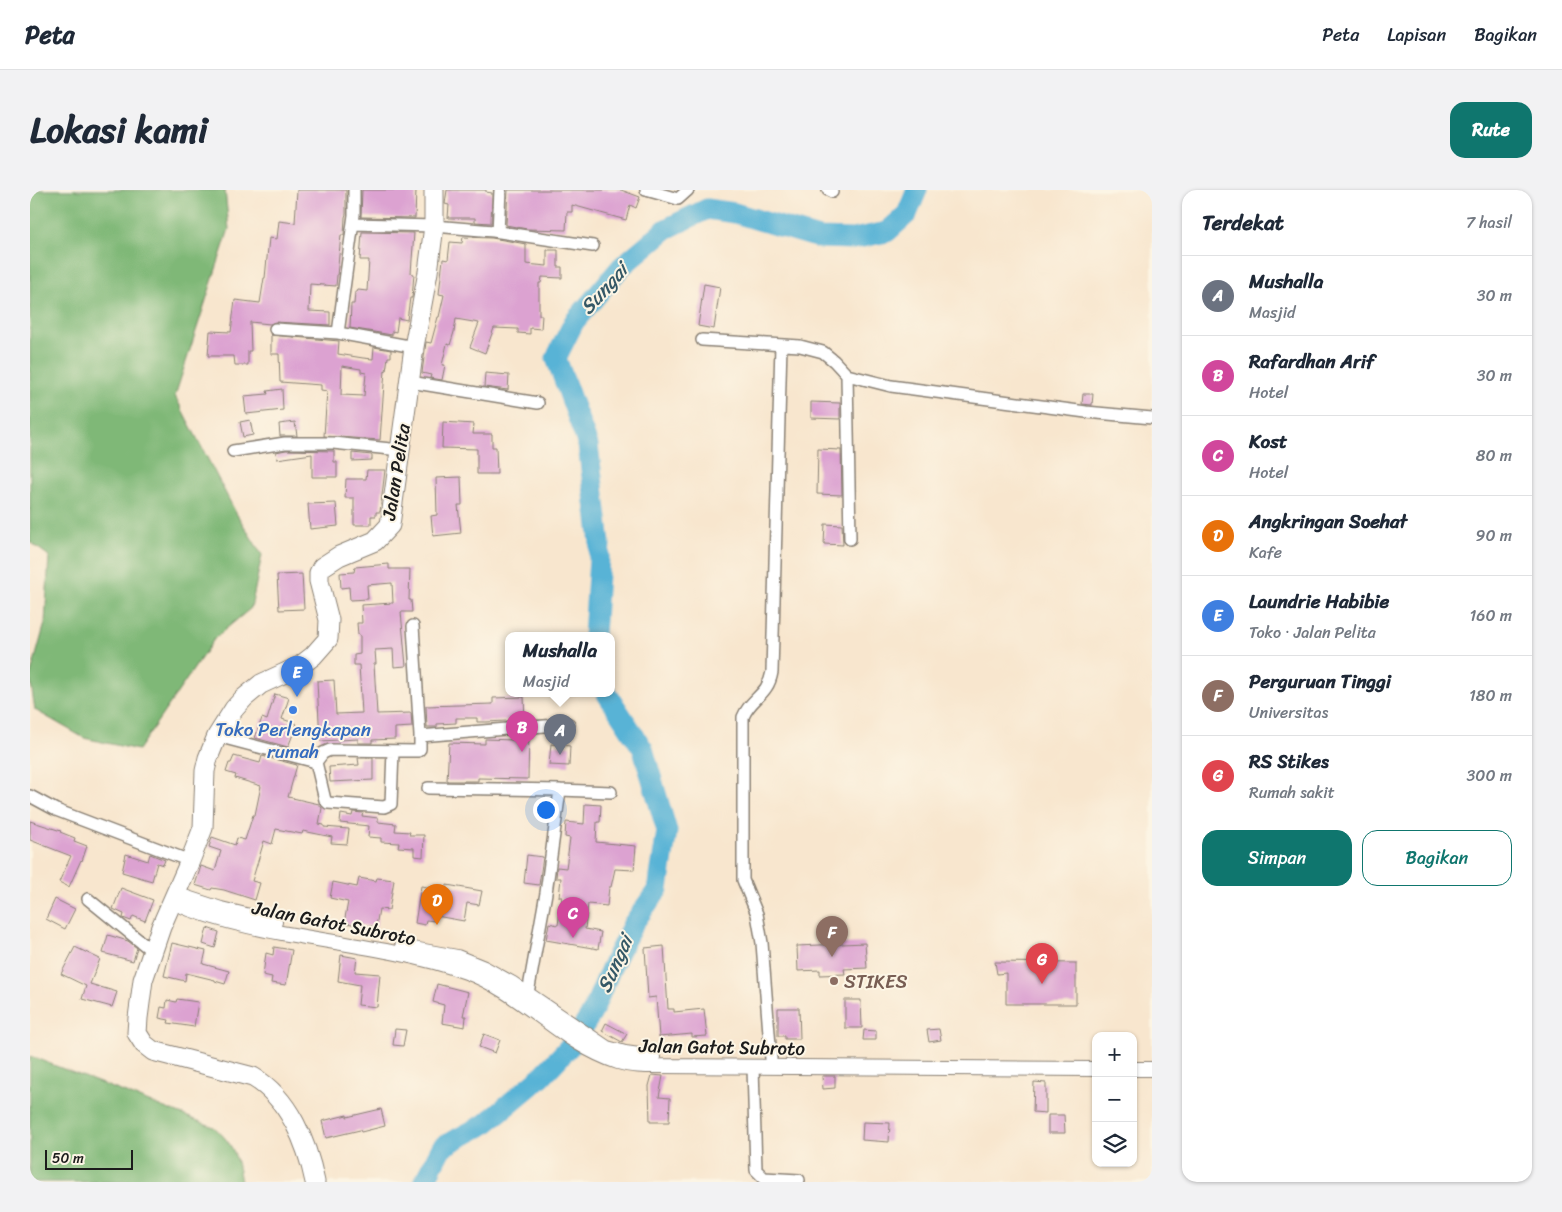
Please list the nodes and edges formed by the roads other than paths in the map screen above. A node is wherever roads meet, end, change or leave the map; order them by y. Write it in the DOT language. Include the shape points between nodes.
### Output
graph roads {
  1 [pos="354,190"];
  2 [pos="434,190"];
  3 [pos="500,190"];
  4 [pos="646,190"];
  5 [pos="688,190"];
  6 [pos="353,224"];
  7 [pos="434,226"];
  8 [pos="498,232"];
  9 [pos="593,246"];
  10 [pos="275,328"];
  11 [pos="338,333"];
  12 [pos="702,340"];
  13 [pos="781,345"];
  14 [pos="414,347"];
  15 [pos="847,375"];
  16 [pos="410,382"];
  17 [pos="538,403"];
  18 [pos="1152,418"];
  19 [pos="400,450"];
  20 [pos="233,451"];
  21 [pos="850,539"];
  22 [pos="413,626"];
  23 [pos="570,724"];
  24 [pos="217,736"];
  25 [pos="420,736"];
  26 [pos="392,751"];
  27 [pos="316,762"];
  28 [pos="428,788"];
  29 [pos="560,790"];
  30 [pos="610,792"];
  31 [pos="30,796"];
  32 [pos="190,861"];
  33 [pos="174,898"];
  34 [pos="88,899"];
  35 [pos="380,947"];
  36 [pos="152,951"];
  37 [pos="528,993"];
  38 [pos="554,1019"];
  39 [pos="596,1047"];
  40 [pos="771,1059"];
  41 [pos="1092,1061"];
  42 [pos="1137,1061"];
  43 [pos="1152,1061"];
  44 [pos="753,1067"];
  45 [pos="1092,1069"];
  46 [pos="1137,1069"];
  47 [pos="1152,1070"];
  48 [pos="799,1180"];
  49 [pos="780,1181"];
  50 [pos="315,1182"];
  1 -- 6 [label="street"];
  2 -- 7 [label="highway, Jalan Pelita"];
  3 -- 8 [label="street"];
  4 -- 5 [label="street" via="678,199"];
  6 -- 7 [label="street"];
  6 -- 11 [label="street"];
  7 -- 8 [label="street"];
  7 -- 14 [label="highway, Jalan Pelita"];
  8 -- 9 [label="street"];
  10 -- 11 [label="street"];
  11 -- 14 [label="street"];
  12 -- 13 [label="street"];
  13 -- 15 [label="street" via="822,352"];
  13 -- 40 [label="street" via="772,672 766,690 746,709 743,717 744,880 757,914 762,943"];
  14 -- 16 [label="highway, Jalan Pelita"];
  15 -- 18 [label="street" via="891,386"];
  15 -- 21 [label="street"];
  16 -- 17 [label="street"];
  16 -- 19 [label="highway, Jalan Pelita"];
  19 -- 20 [label="street" via="333,443 285,443"];
  19 -- 24 [label="highway, Jalan Pelita" via="390,525 375,541 329,561 319,573 329,620 328,639 300,666 261,684 244,698"];
  22 -- 25 [label="street"];
  23 -- 25 [label="street"];
  24 -- 27 [label="street"];
  24 -- 32 [label="highway, Jalan Pelita" via="205,771 203,828"];
  25 -- 26 [label="street" via="418,751"];
  26 -- 27 [label="street" via="330,750"];
  26 -- 27 [label="street" via="391,804 384,807 328,803"];
  28 -- 29 [label="street"];
  29 -- 30 [label="street"];
  29 -- 37 [label="street"];
  31 -- 32 [label="street" via="56,810"];
  32 -- 33 [label="highway, Jalan Pelita"];
  33 -- 35 [label="street, Jalan Gatot Subroto" via="195,912 230,921"];
  33 -- 36 [label="highway, Jalan Pelita"];
  34 -- 36 [label="street"];
  35 -- 37 [label="street, Jalan Gatot Subroto" via="457,957"];
  35 -- 38 [label="street, Jalan Gatot Subroto" via="486,980"];
  36 -- 50 [label="highway, Jalan Pelita" via="143,980 138,1018 137,1033 144,1044 153,1051 260,1081 295,1122"];
  37 -- 38 [label="street, Jalan Gatot Subroto"];
  38 -- 39 [label="street, Jalan Gatot Subroto"];
  39 -- 40 [label="street, Jalan Gatot Subroto" via="637,1056 678,1059"];
  39 -- 44 [label="street, Jalan Gatot Subroto" via="619,1062 642,1066"];
  40 -- 41 [label="street, Jalan Gatot Subroto"];
  42 -- 43 [label="street"];
  44 -- 45 [label="street, Jalan Gatot Subroto"];
  44 -- 49 [label="street" via="756,1170 764,1178"];
  46 -- 47 [label="street"];
  48 -- 49 [label="street"];
}
